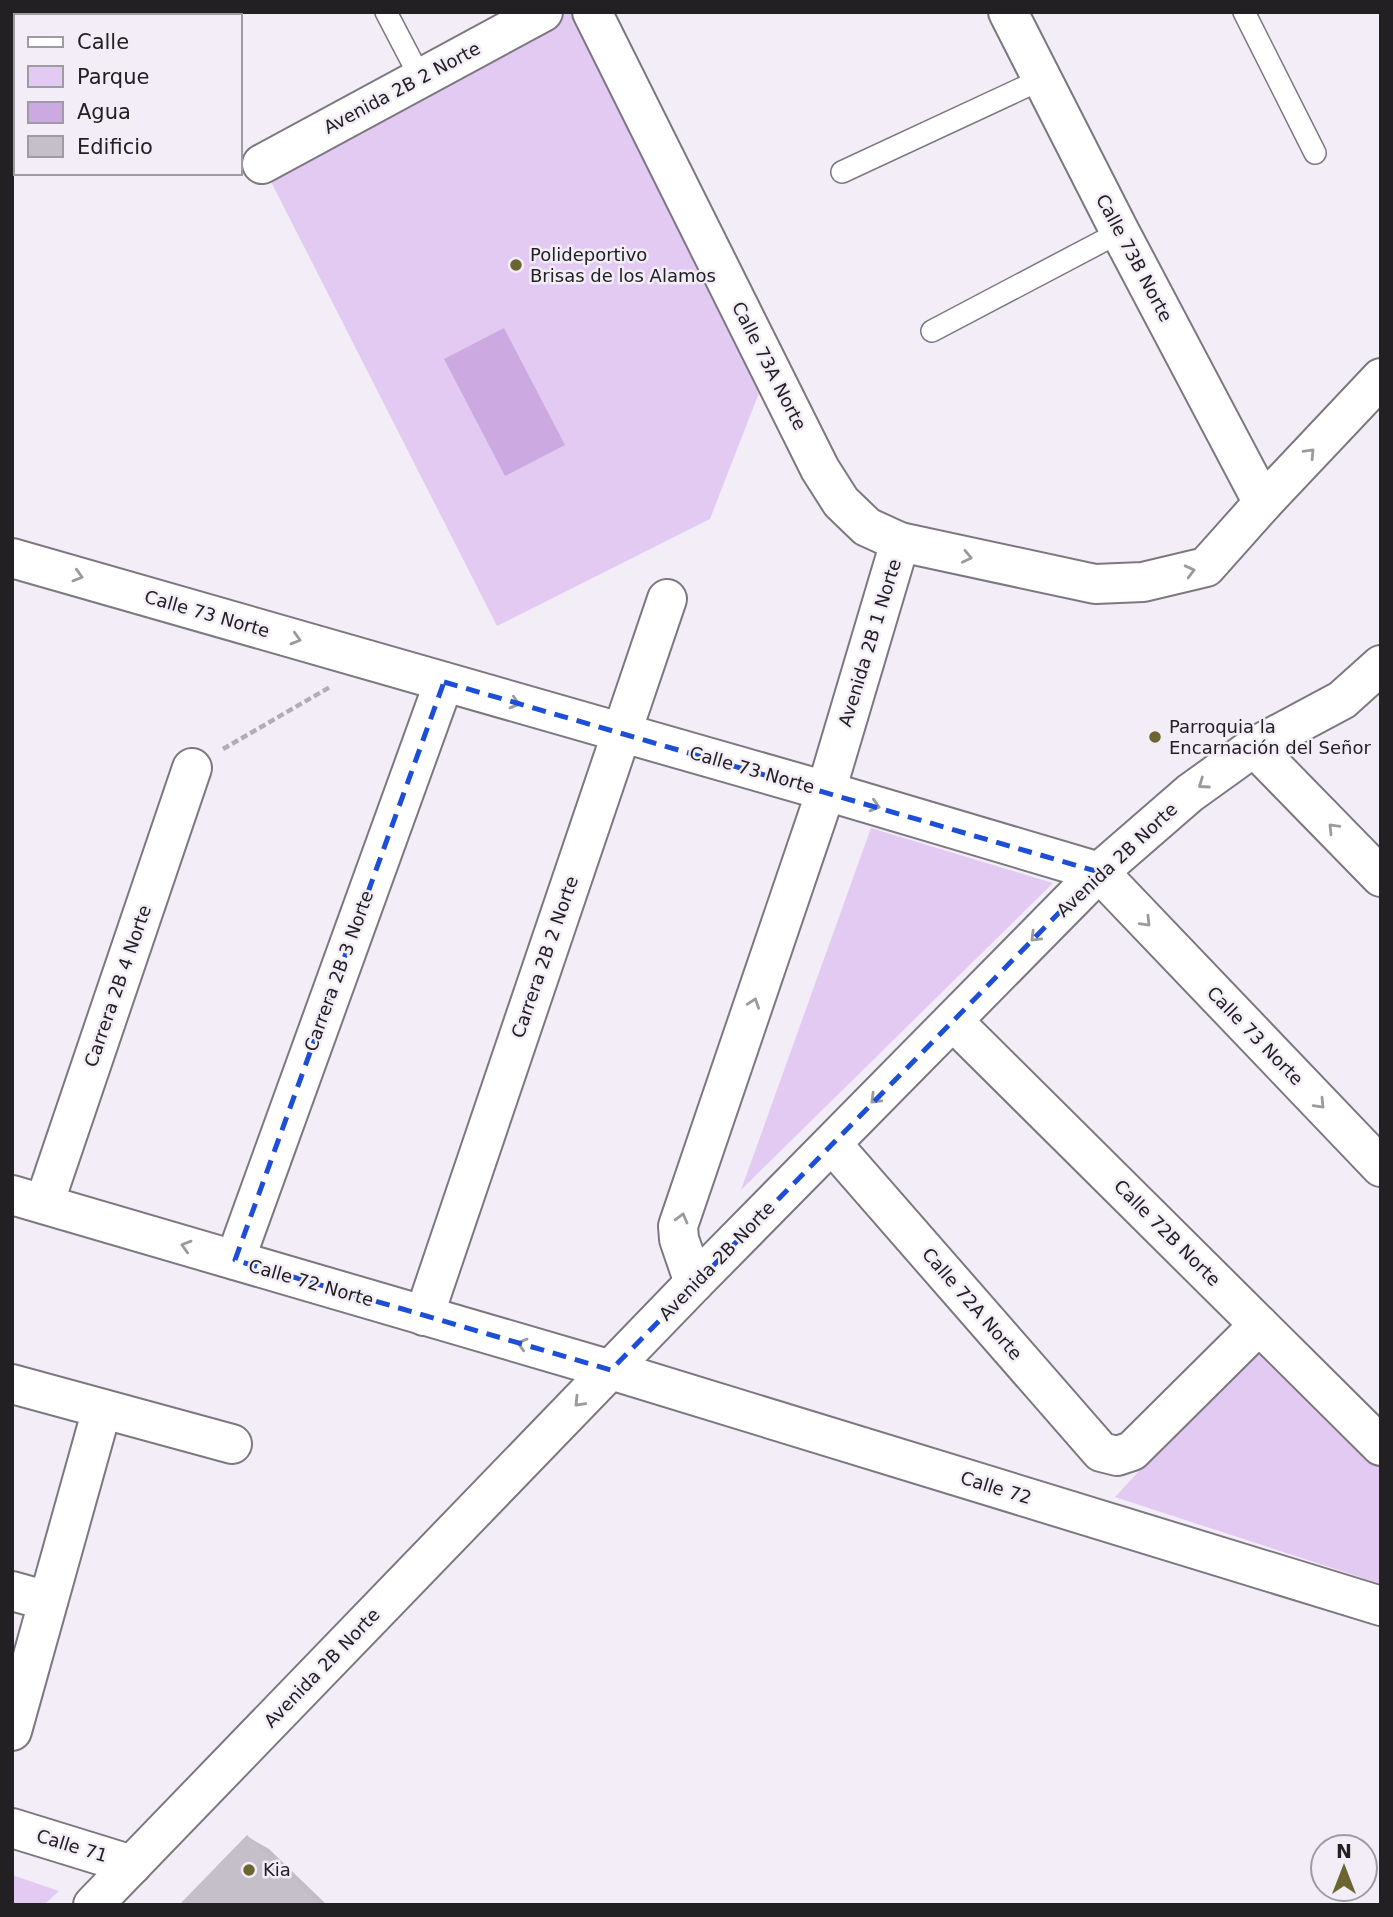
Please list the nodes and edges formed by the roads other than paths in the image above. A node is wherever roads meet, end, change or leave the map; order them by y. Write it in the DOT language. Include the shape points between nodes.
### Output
graph roads {
  1 [pos="386,12"];
  2 [pos="543,12"];
  3 [pos="592,12"];
  4 [pos="1008,12"];
  5 [pos="1244,12"];
  6 [pos="421,79"];
  7 [pos="1042,79"];
  8 [pos="1315,153"];
  9 [pos="262,164"];
  10 [pos="842,172"];
  11 [pos="1120,232"];
  12 [pos="932,331"];
  13 [pos="1381,378"];
  14 [pos="1263,503"];
  15 [pos="900,542"];
  16 [pos="12,558"];
  17 [pos="667,598"];
  18 [pos="1381,665"];
  19 [pos="444,682"];
  20 [pos="621,733"];
  21 [pos="1254,747"];
  22 [pos="192,768"];
  23 [pos="826,791"];
  24 [pos="1099,872"];
  25 [pos="1381,877"];
  26 [pos="953,1021"];
  27 [pos="832,1144"];
  28 [pos="1381,1167"];
  29 [pos="28,1200"];
  30 [pos="234,1260"];
  31 [pos="694,1283"];
  32 [pos="424,1316"];
  33 [pos="1259,1325"];
  34 [pos="611,1370"];
  35 [pos="12,1384"];
  36 [pos="102,1409"];
  37 [pos="232,1444"];
  38 [pos="1381,1446"];
  39 [pos="12,1591"];
  40 [pos="48,1601"];
  41 [pos="1381,1606"];
  42 [pos="12,1731"];
  43 [pos="12,1828"];
  44 [pos="132,1865"];
  45 [pos="93,1905"];
  1 -- 6 [label="lane"];
  2 -- 6 [label="street, Avenida 2B 2 Norte"];
  3 -- 15 [label="street, Calle 73A Norte" via="820,469 841,502 867,527"];
  4 -- 7 [label="street, Calle 73B Norte"];
  5 -- 8 [label="lane"];
  6 -- 9 [label="street, Avenida 2B 2 Norte"];
  7 -- 10 [label="lane"];
  7 -- 11 [label="street, Calle 73B Norte"];
  11 -- 12 [label="lane"];
  11 -- 14 [label="street, Calle 73B Norte"];
  14 -- 13 [label="street, Avenida 2B 1 Norte, one-way"];
  15 -- 14 [label="street, Avenida 2B 1 Norte, one-way" via="1095,584 1143,582 1206,567"];
  15 -- 23 [label="street, Avenida 2B 1 Norte"];
  16 -- 19 [label="street, Calle 73 Norte, one-way"];
  17 -- 20 [label="street, Carrera 2B 2 Norte"];
  18 -- 21 [label="street, Avenida 2B Norte" via="1342,700"];
  19 -- 20 [label="street, Calle 73 Norte, one-way"];
  19 -- 30 [label="street, Carrera 2B 3 Norte"];
  20 -- 23 [label="street, Calle 73 Norte"];
  20 -- 32 [label="street, Carrera 2B 2 Norte"];
  21 -- 24 [label="street, Avenida 2B Norte, one-way" via="1190,793"];
  25 -- 21 [label="street, one-way"];
  22 -- 29 [label="street, Carrera 2B 4 Norte"];
  23 -- 24 [label="street, Calle 73 Norte, one-way"];
  31 -- 23 [label="street, Avenida 2B 1 Norte, one-way" via="678,1226"];
  24 -- 26 [label="street, Avenida 2B Norte, one-way"];
  24 -- 28 [label="street, Calle 73 Norte, one-way"];
  26 -- 27 [label="street, Avenida 2B Norte, one-way"];
  26 -- 33 [label="street, Calle 72B Norte"];
  27 -- 31 [label="street, Avenida 2B Norte"];
  27 -- 33 [label="street, Calle 72A Norte" via="1101,1452 1117,1456 1132,1451"];
  30 -- 29 [label="street, Calle 72 Norte, one-way"];
  30 -- 32 [label="street, Calle 72 Norte"];
  31 -- 34 [label="street, Avenida 2B Norte"];
  34 -- 32 [label="street, Calle 72 Norte, one-way"];
  33 -- 38 [label="street, Calle 72B Norte"];
  34 -- 41 [label="street, Calle 72"];
  34 -- 44 [label="street, Avenida 2B Norte, one-way"];
  35 -- 36 [label="street"];
  36 -- 37 [label="street"];
  36 -- 40 [label="street"];
  39 -- 40 [label="street"];
  40 -- 42 [label="street"];
  43 -- 44 [label="street, Calle 71"];
  44 -- 45 [label="street, Avenida 2B Norte"];
}
